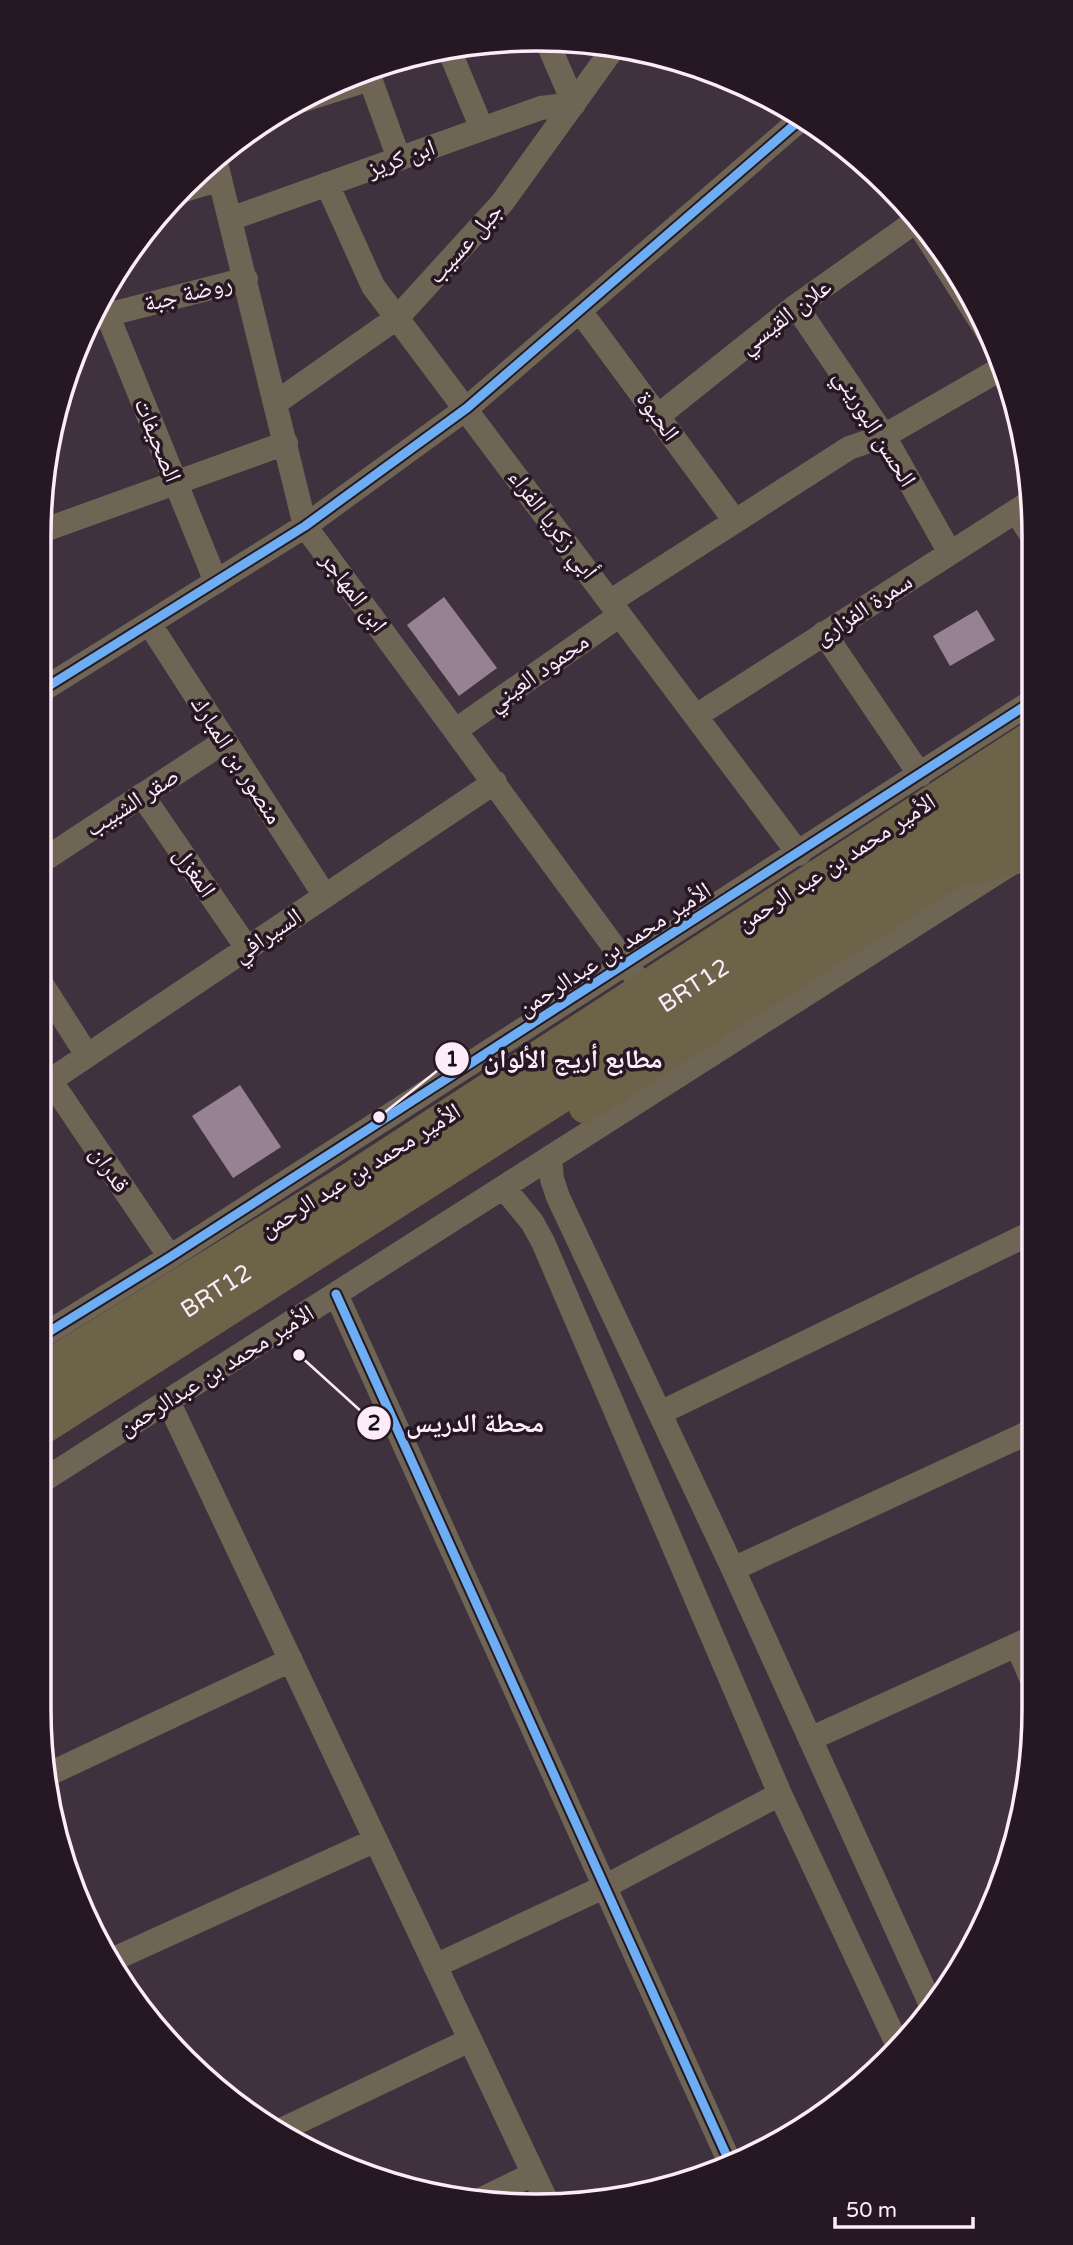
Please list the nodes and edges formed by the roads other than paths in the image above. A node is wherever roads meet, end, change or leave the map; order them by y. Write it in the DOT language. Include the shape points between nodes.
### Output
graph roads {
  1 [pos="551,51"];
  2 [pos="608,56"];
  3 [pos="453,58"];
  4 [pos="370,81"];
  5 [pos="574,104"];
  6 [pos="794,125"];
  7 [pos="482,129"];
  8 [pos="399,159"];
  9 [pos="218,169"];
  10 [pos="327,184"];
  11 [pos="230,219"];
  12 [pos="907,222"];
  13 [pos="246,279"];
  14 [pos="796,306"];
  15 [pos="108,308"];
  16 [pos="580,311"];
  17 [pos="398,317"];
  18 [pos="103,318"];
  19 [pos="993,373"];
  20 [pos="276,402"];
  21 [pos="467,408"];
  22 [pos="658,416"];
  23 [pos="884,436"];
  24 [pos="286,443"];
  25 [pos="175,482"];
  26 [pos="1021,507"];
  27 [pos="735,521"];
  28 [pos="305,526"];
  29 [pos="51,527"];
  30 [pos="950,553"];
  31 [pos="216,582"];
  32 [pos="616,608"];
  33 [pos="149,623"];
  34 [pos="824,633"];
  35 [pos="51,677"];
  36 [pos="1022,708"];
  37 [pos="696,716"];
  38 [pos="456,730"];
  39 [pos="225,741"];
  40 [pos="1022,742"];
  41 [pos="920,775"];
  42 [pos="1022,776"];
  43 [pos="495,782"];
  44 [pos="142,795"];
  45 [pos="1022,804"];
  46 [pos="1022,830"];
  47 [pos="799,853"];
  48 [pos="51,854"];
  49 [pos="1022,856"];
  50 [pos="1022,857"];
  51 [pos="947,876"];
  52 [pos="325,896"];
  53 [pos="247,948"];
  54 [pos="625,964"];
  55 [pos="643,987"];
  56 [pos="51,1000"];
  57 [pos="735,1026"];
  58 [pos="87,1055"];
  59 [pos="51,1079"];
  60 [pos="51,1094"];
  61 [pos="550,1158"];
  62 [pos="504,1188"];
  63 [pos="573,1228"];
  64 [pos="1022,1238"];
  65 [pos="543,1242"];
  66 [pos="170,1257"];
  67 [pos="336,1294"];
  68 [pos="51,1330"];
  69 [pos="51,1362"];
  70 [pos="51,1396"];
  71 [pos="167,1401"];
  72 [pos="660,1413"];
  73 [pos="51,1424"];
  74 [pos="1022,1436"];
  75 [pos="51,1443"];
  76 [pos="51,1475"];
  77 [pos="733,1569"];
  78 [pos="1022,1643"];
  79 [pos="291,1660"];
  80 [pos="810,1740"];
  81 [pos="55,1771"];
  82 [pos="780,1794"];
  83 [pos="376,1840"];
  84 [pos="606,1886"];
  85 [pos="119,1957"];
  86 [pos="435,1966"];
  87 [pos="927,1996"];
  88 [pos="894,2037"];
  89 [pos="470,2040"];
  90 [pos="289,2126"];
  91 [pos="726,2155"];
  92 [pos="533,2174"];
  93 [pos="496,2192"];
  94 [pos="543,2194"];
  1 -- 5 [label="street"];
  2 -- 5 [label="street, جبل عسيب"];
  3 -- 7 [label="street"];
  4 -- 8 [label="street"];
  5 -- 7 [label="street, ابن كريز" via="541,107"];
  5 -- 17 [label="street, جبل عسيب" via="502,203"];
  6 -- 16 [label="street"];
  7 -- 8 [label="street, ابن كريز"];
  8 -- 10 [label="street, ابن كريز"];
  9 -- 11 [label="street, ابن المهاجر"];
  10 -- 11 [label="street, ابن كريز"];
  10 -- 17 [label="street, أبي زكريا الفراء" via="373,286"];
  11 -- 13 [label="street, ابن المهاجر"];
  12 -- 14 [label="street, علان القيسي"];
  13 -- 15 [label="street, روضة جبة"];
  13 -- 20 [label="street, ابن المهاجر"];
  14 -- 22 [label="street, علان القيسي"];
  14 -- 23 [label="street, الحسن البوريني"];
  16 -- 21 [label="street"];
  16 -- 22 [label="street, الحبوة"];
  17 -- 20 [label="street, جبل عسيب"];
  17 -- 21 [label="street, أبي زكريا الفراء"];
  18 -- 25 [label="street, الصحيفات"];
  19 -- 23 [label="street, محمود العيني"];
  20 -- 24 [label="street, ابن المهاجر"];
  21 -- 28 [label="street"];
  21 -- 32 [label="street, أبي زكريا الفراء"];
  22 -- 27 [label="street, الحبوة"];
  23 -- 27 [label="street, محمود العيني" via="849,448"];
  23 -- 30 [label="street, الحسن البوريني"];
  24 -- 25 [label="street"];
  24 -- 28 [label="street, ابن المهاجر"];
  25 -- 29 [label="street"];
  25 -- 31 [label="street, الصحيفات"];
  26 -- 30 [label="street, سمرة الفزارى"];
  27 -- 32 [label="street, محمود العيني"];
  28 -- 31 [label="street"];
  28 -- 38 [label="street, ابن المهاجر"];
  30 -- 34 [label="street, سمرة الفزارى"];
  31 -- 33 [label="street"];
  32 -- 37 [label="street, أبي زكريا الفراء"];
  32 -- 38 [label="street, محمود العيني"];
  33 -- 35 [label="street"];
  33 -- 39 [label="street, منصور بن المبارك"];
  34 -- 37 [label="street, سمرة الفزارى"];
  34 -- 41 [label="street"];
  36 -- 41 [label="street, الأمير محمد بن عبدالرحمن"];
  37 -- 47 [label="street, أبي زكريا الفراء"];
  38 -- 43 [label="street, ابن المهاجر"];
  39 -- 44 [label="street, صقر الشبيب"];
  39 -- 52 [label="street, منصور بن المبارك"];
  40 -- 55 [label="main road, الأمير محمد بن عبد الرحمن"];
  41 -- 47 [label="street, الأمير محمد بن عبدالرحمن"];
  42 -- 70 [label="main road, BRT12"];
  43 -- 52 [label="street, السيرافي"];
  43 -- 54 [label="street, ابن المهاجر"];
  44 -- 48 [label="street, صقر الشبيب"];
  44 -- 53 [label="street, المغزل"];
  45 -- 73 [label="main road, BRT12"];
  46 -- 51 [label="main road"];
  47 -- 54 [label="street, الأمير محمد بن عبدالرحمن"];
  49 -- 51 [label="main road"];
  50 -- 57 [label="street, الأمير محمد بن عبدالرحمن"];
  51 -- 57 [label="main road"];
  52 -- 53 [label="street, السيرافي"];
  53 -- 58 [label="street, السيرافي"];
  54 -- 55 [label="street, ابن المهاجر"];
  54 -- 66 [label="street, الأمير محمد بن عبدالرحمن"];
  55 -- 69 [label="main road, الأمير محمد بن عبد الرحمن" via="343,1182"];
  56 -- 58 [label="street"];
  57 -- 61 [label="street, الأمير محمد بن عبدالرحمن"];
  57 -- 75 [label="main road" via="384,1231"];
  58 -- 59 [label="street, السيرافي"];
  60 -- 66 [label="street, قدران"];
  61 -- 62 [label="street, الأمير محمد بن عبدالرحمن"];
  61 -- 63 [label="street" via="552,1179"];
  62 -- 65 [label="street"];
  62 -- 67 [label="street, الأمير محمد بن عبدالرحمن"];
  63 -- 65 [label="street" via="556,1232"];
  63 -- 72 [label="street"];
  64 -- 72 [label="street"];
  65 -- 82 [label="street"];
  66 -- 68 [label="street, الأمير محمد بن عبدالرحمن"];
  67 -- 71 [label="street, الأمير محمد بن عبدالرحمن"];
  67 -- 84 [label="street"];
  71 -- 76 [label="street, الأمير محمد بن عبدالرحمن"];
  71 -- 79 [label="street"];
  72 -- 77 [label="street"];
  74 -- 77 [label="street"];
  77 -- 80 [label="street"];
  78 -- 80 [label="street"];
  79 -- 81 [label="street"];
  79 -- 83 [label="street"];
  80 -- 87 [label="street"];
  82 -- 84 [label="street"];
  82 -- 88 [label="street"];
  83 -- 85 [label="street"];
  83 -- 86 [label="street"];
  84 -- 86 [label="street"];
  84 -- 91 [label="street"];
  86 -- 89 [label="street"];
  89 -- 90 [label="street"];
  89 -- 92 [label="street"];
  92 -- 93 [label="street"];
  92 -- 94 [label="street"];
}
